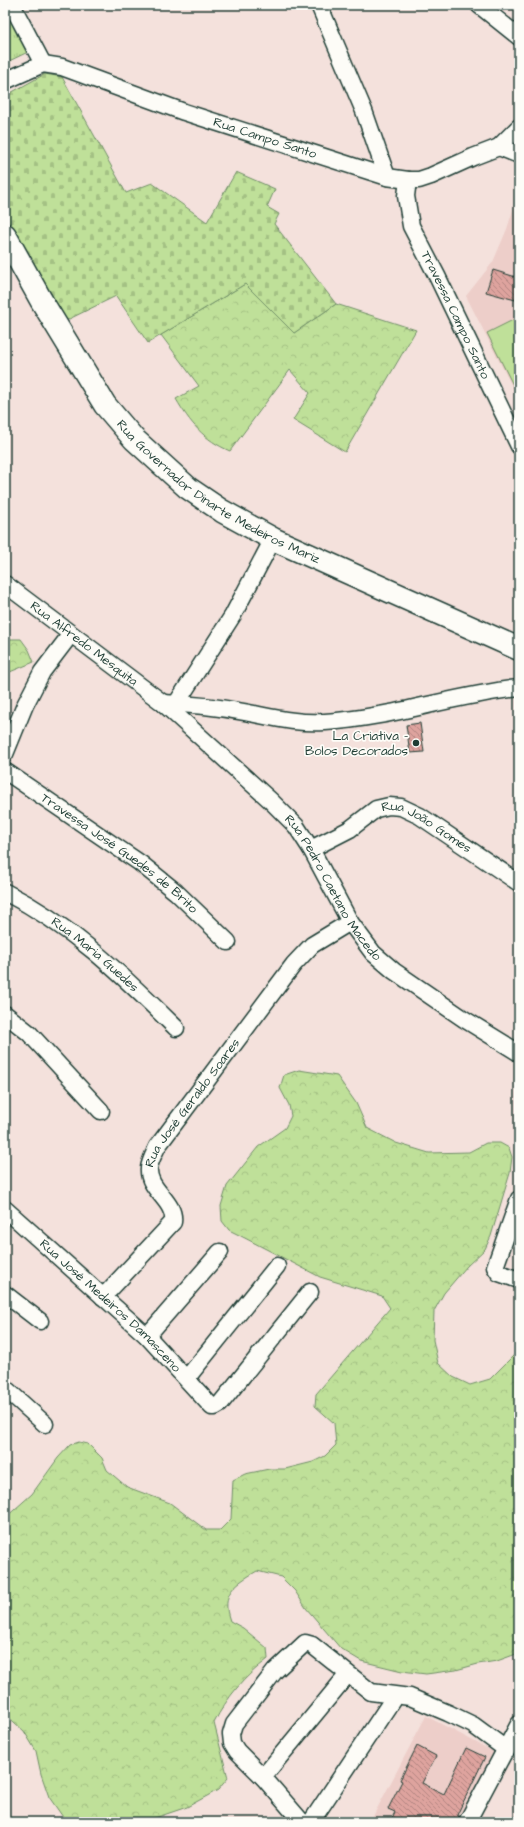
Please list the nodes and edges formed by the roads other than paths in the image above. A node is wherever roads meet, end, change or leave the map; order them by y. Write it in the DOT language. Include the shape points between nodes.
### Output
graph roads {
  1 [pos="12,5"];
  2 [pos="319,5"];
  3 [pos="479,5"];
  4 [pos="519,37"];
  5 [pos="43,64"];
  6 [pos="5,81"];
  7 [pos="519,127"];
  8 [pos="499,147"];
  9 [pos="519,155"];
  10 [pos="387,177"];
  11 [pos="408,180"];
  12 [pos="5,235"];
  13 [pos="519,446"];
  14 [pos="273,538"];
  15 [pos="5,584"];
  16 [pos="71,634"];
  17 [pos="519,648"];
  18 [pos="519,688"];
  19 [pos="170,703"];
  20 [pos="5,754"];
  21 [pos="5,771"];
  22 [pos="311,849"];
  23 [pos="519,883"];
  24 [pos="5,892"];
  25 [pos="350,922"];
  26 [pos="228,942"];
  27 [pos="5,1014"];
  28 [pos="176,1028"];
  29 [pos="519,1053"];
  30 [pos="101,1111"];
  31 [pos="519,1199"];
  32 [pos="6,1212"];
  33 [pos="220,1252"];
  34 [pos="277,1266"];
  35 [pos="519,1280"];
  36 [pos="310,1292"];
  37 [pos="5,1294"];
  38 [pos="103,1297"];
  39 [pos="40,1321"];
  40 [pos="147,1336"];
  41 [pos="187,1378"];
  42 [pos="5,1388"];
  43 [pos="45,1424"];
  44 [pos="348,1674"];
  45 [pos="395,1696"];
  46 [pos="519,1724"];
  47 [pos="507,1750"];
  48 [pos="264,1777"];
  49 [pos="302,1822"];
  50 [pos="310,1822"];
  51 [pos="467,1822"];
  1 -- 5 [label="street"];
  2 -- 10 [label="street" via="364,111"];
  3 -- 4 [label="street"];
  5 -- 6 [label="street"];
  5 -- 10 [label="street, Rua Campo Santo" via="84,74 184,112"];
  7 -- 8 [label="street, Rua Campo Santo"];
  8 -- 9 [label="street"];
  8 -- 11 [label="street, Rua Campo Santo" via="431,176"];
  10 -- 11 [label="street, Rua Campo Santo"];
  11 -- 13 [label="street, Travessa Campo Santo" via="406,196 411,226"];
  12 -- 14 [label="main road, Rua Governador Dinarte Medeiros Mariz" via="84,372 105,405 134,439 188,488 222,511"];
  14 -- 17 [label="main road, Rua Governador Dinarte Medeiros Mariz"];
  14 -- 19 [label="street" via="233,615"];
  15 -- 16 [label="street, Rua Alfredo Mesquita"];
  16 -- 19 [label="street, Rua Alfredo Mesquita"];
  16 -- 20 [label="street" via="42,672"];
  18 -- 19 [label="street" via="488,691 370,717 325,722 284,720 243,711"];
  19 -- 22 [label="street, Rua Pedro Caetano Macedo" via="296,826"];
  21 -- 26 [label="street, Travessa José Guedes de Brito" via="140,863 176,892"];
  22 -- 23 [label="street, Rua João Gomes" via="350,829 376,809 401,807 420,816"];
  22 -- 25 [label="street, Rua Pedro Caetano Macedo"];
  24 -- 28 [label="street, Rua Maria Guedes" via="69,930 129,982"];
  25 -- 29 [label="street, Rua Pedro Caetano Macedo" via="373,953 394,970 464,1019"];
  25 -- 38 [label="street, Rua José Geraldo Soares" via="312,945 294,964 157,1147 149,1167 149,1177 172,1211 173,1222"];
  27 -- 30 [label="street" via="29,1033"];
  31 -- 35 [label="street" via="494,1267 498,1274"];
  32 -- 38 [label="street, Rua José Medeiros Damasceno"];
  33 -- 40 [label="street"];
  34 -- 41 [label="street"];
  36 -- 41 [label="street, Rua José Medeiros Damasceno" via="220,1404 212,1407"];
  37 -- 39 [label="street"];
  38 -- 40 [label="street, Rua José Medeiros Damasceno"];
  40 -- 41 [label="street, Rua José Medeiros Damasceno"];
  42 -- 43 [label="street"];
  44 -- 45 [label="street" via="371,1692"];
  44 -- 48 [label="street"];
  44 -- 48 [label="street" via="312,1645 305,1643 275,1671 234,1724 231,1734 236,1752"];
  45 -- 47 [label="street" via="410,1697 473,1725"];
  45 -- 50 [label="street"];
  46 -- 47 [label="street"];
  47 -- 51 [label="street"];
  48 -- 49 [label="street"];
}
